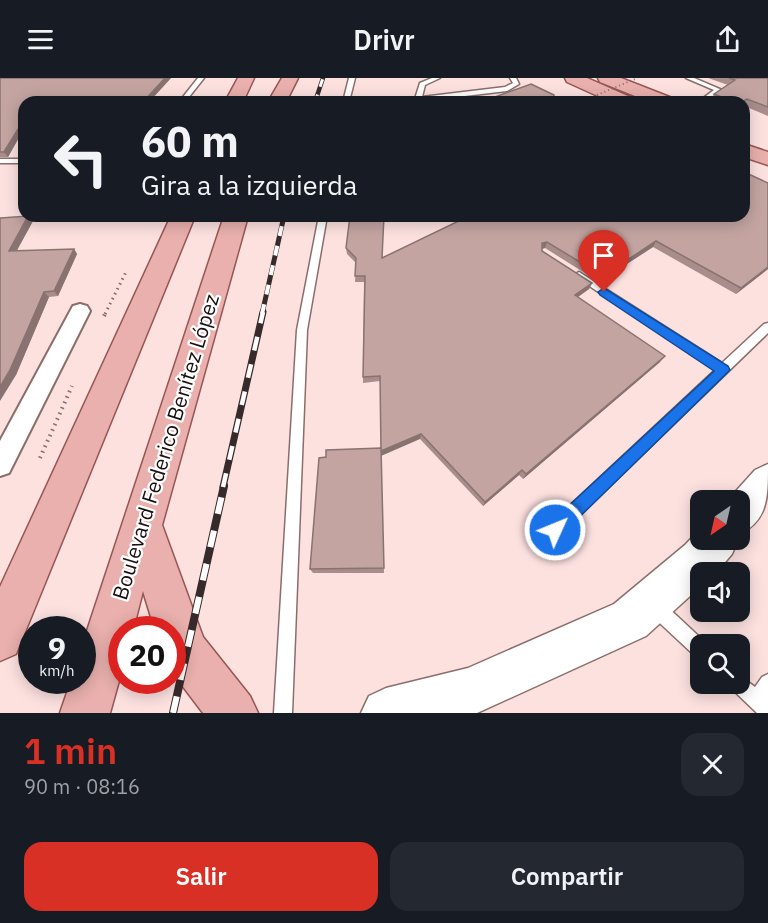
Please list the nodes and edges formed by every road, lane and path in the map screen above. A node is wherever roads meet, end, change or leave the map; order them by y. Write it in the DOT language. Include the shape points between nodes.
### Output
graph roads {
  1 [pos="201,78"];
  2 [pos="246,78"];
  3 [pos="290,78"];
  4 [pos="352,78"];
  5 [pos="437,78"];
  6 [pos="513,78"];
  7 [pos="573,78"];
  8 [pos="606,78"];
  9 [pos="689,78"];
  10 [pos="635,79"];
  11 [pos="597,95"];
  12 [pos="187,96"];
  13 [pos="237,96"];
  14 [pos="280,96"];
  15 [pos="348,96"];
  16 [pos="418,96"];
  17 [pos="452,96"];
  18 [pos="614,96"];
  19 [pos="651,96"];
  20 [pos="709,96"];
  21 [pos="750,134"];
  22 [pos="768,141"];
  23 [pos="750,152"];
  24 [pos="768,159"];
  25 [pos="0,161"];
  26 [pos="18,161"];
  27 [pos="180,222"];
  28 [pos="234,222"];
  29 [pos="322,222"];
  30 [pos="564,266"];
  31 [pos="80,311"];
  32 [pos="768,327"];
  33 [pos="723,370"];
  34 [pos="0,465"];
  35 [pos="768,482"];
  36 [pos="750,503"];
  37 [pos="142,524"];
  38 [pos="555,530"];
  39 [pos="709,550"];
  40 [pos="650,603"];
  41 [pos="0,638"];
  42 [pos="690,640"];
  43 [pos="768,683"];
  44 [pos="750,694"];
  45 [pos="472,702"];
  46 [pos="762,705"];
  47 [pos="85,713"];
  48 [pos="233,713"];
  49 [pos="283,713"];
  50 [pos="386,713"];
  1 -- 12 [label="lane"];
  2 -- 13 [label="main road"];
  3 -- 14 [label="main road"];
  4 -- 15 [label="lane"];
  5 -- 16 [label="lane" via="422,84"];
  6 -- 17 [label="lane" via="516,84 507,88"];
  7 -- 18 [label="main road"];
  8 -- 19 [label="main road"];
  9 -- 20 [label="lane" via="719,89"];
  10 -- 11 [label="path, bridge"];
  21 -- 22 [label="main road"];
  23 -- 24 [label="main road"];
  25 -- 26 [label="lane"];
  27 -- 41 [label="main road"];
  28 -- 37 [label="main road, Boulevard Federico Benítez López"];
  29 -- 49 [label="lane" via="302,330"];
  30 -- 33 [label="lane"];
  31 -- 34 [label="street"];
  32 -- 33 [label="lane"];
  33 -- 38 [label="lane"];
  35 -- 36 [label="main road"];
  37 -- 47 [label="main road, Boulevard Federico Benítez López"];
  37 -- 48 [label="main road" via="185,651"];
  39 -- 40 [label="main road"];
  40 -- 42 [label="lane"];
  40 -- 45 [label="main road" via="630,620"];
  43 -- 46 [label="lane"];
  44 -- 46 [label="lane"];
  45 -- 50 [label="main road"];
}
